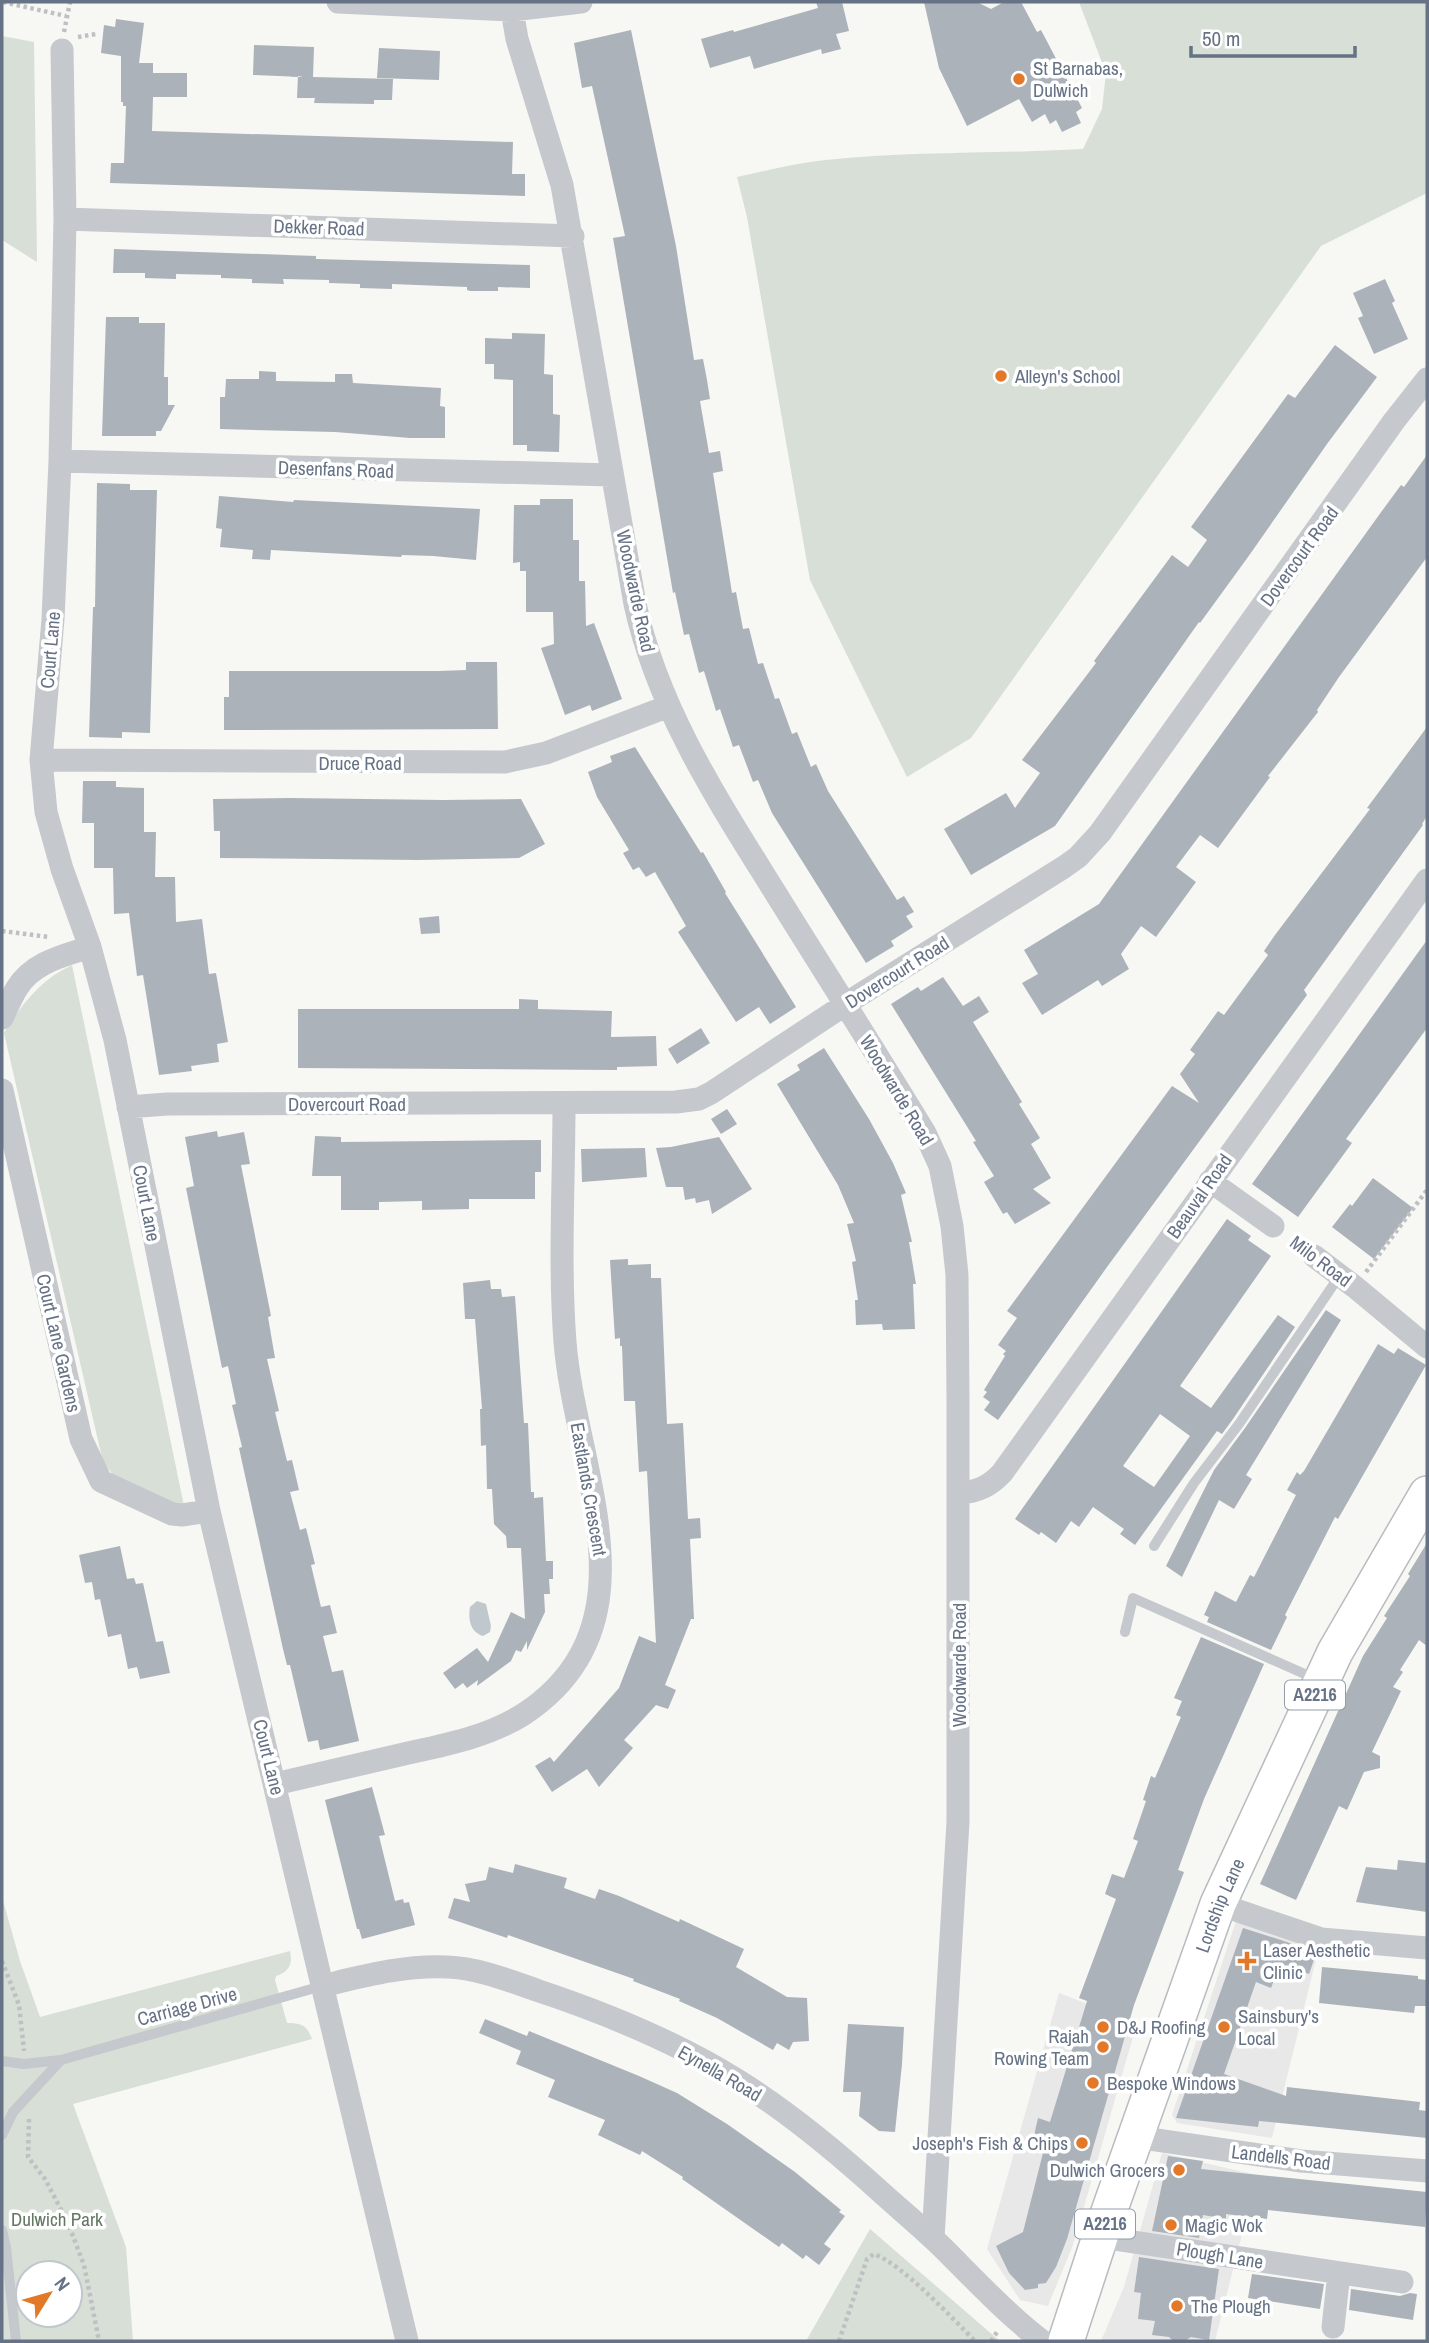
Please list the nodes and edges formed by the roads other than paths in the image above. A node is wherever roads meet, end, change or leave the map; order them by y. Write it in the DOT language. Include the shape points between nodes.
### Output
graph roads {
  1 [pos="338,2"];
  2 [pos="581,2"];
  3 [pos="512,10"];
  4 [pos="69,43"];
  5 [pos="65,219"];
  6 [pos="573,236"];
  7 [pos="1427,379"];
  8 [pos="60,461"];
  9 [pos="612,475"];
  10 [pos="669,706"];
  11 [pos="41,760"];
  12 [pos="1427,880"];
  13 [pos="89,944"];
  14 [pos="845,1004"];
  15 [pos="2,1018"];
  16 [pos="2,1090"];
  17 [pos="564,1104"];
  18 [pos="128,1107"];
  19 [pos="1210,1181"];
  20 [pos="1273,1226"];
  21 [pos="1314,1256"];
  22 [pos="1348,1281"];
  23 [pos="1427,1347"];
  24 [pos="958,1494"];
  25 [pos="1427,1494"];
  26 [pos="209,1511"];
  27 [pos="1154,1546"];
  28 [pos="1125,1632"];
  29 [pos="1321,1681"];
  30 [pos="275,1784"];
  31 [pos="1218,1904"];
  32 [pos="1427,1948"];
  33 [pos="322,1986"];
  34 [pos="61,2060"];
  35 [pos="2,2061"];
  36 [pos="2,2135"];
  37 [pos="1136,2137"];
  38 [pos="1427,2171"];
  39 [pos="2,2230"];
  40 [pos="1100,2237"];
  41 [pos="933,2238"];
  42 [pos="1339,2273"];
  43 [pos="1402,2282"];
  44 [pos="1333,2327"];
  45 [pos="16,2341"];
  46 [pos="407,2341"];
  47 [pos="1042,2341"];
  48 [pos="1066,2341"];
  1 -- 3 [label="street"];
  2 -- 3 [label="street"];
  3 -- 6 [label="street, Woodwarde Road"];
  4 -- 5 [label="street, Court Lane"];
  5 -- 6 [label="street, Dekker Road"];
  5 -- 8 [label="street, Court Lane"];
  6 -- 9 [label="street, Woodwarde Road"];
  7 -- 14 [label="street, Dovercourt Road" via="1089,846 1056,873"];
  8 -- 9 [label="street, Desenfans Road"];
  8 -- 11 [label="street, Court Lane"];
  9 -- 10 [label="street, Woodwarde Road" via="639,624"];
  10 -- 11 [label="street, Druce Road" via="547,753 505,762"];
  10 -- 14 [label="street, Woodwarde Road" via="718,800"];
  11 -- 13 [label="street, Court Lane" via="54,844"];
  12 -- 19 [label="street, Beauval Road"];
  13 -- 15 [label="street" via="35,969"];
  13 -- 18 [label="street, Court Lane"];
  14 -- 17 [label="street, Dovercourt Road" via="699,1099"];
  14 -- 24 [label="street, Woodwarde Road" via="925,1133 949,1202 957,1275"];
  16 -- 26 [label="street, Court Lane Gardens" via="81,1439 101,1481 172,1514"];
  17 -- 18 [label="street, Dovercourt Road"];
  17 -- 30 [label="street, Eastlands Crescent" via="565,1342 602,1567 598,1606 586,1646 554,1690 505,1724 464,1740"];
  18 -- 26 [label="street, Court Lane"];
  19 -- 20 [label="street, Milo Road"];
  19 -- 24 [label="street, Beauval Road" via="1002,1473 986,1487"];
  21 -- 22 [label="street, Milo Road"];
  22 -- 23 [label="street, Milo Road"];
  22 -- 27 [label="lane" via="1194,1483"];
  24 -- 41 [label="street, Woodwarde Road" via="958,1822"];
  25 -- 29 [label="main road, Lordship Lane / A2216"];
  26 -- 30 [label="street, Court Lane"];
  28 -- 29 [label="lane" via="1133,1598"];
  29 -- 31 [label="main road, Lordship Lane / A2216"];
  30 -- 33 [label="street, Court Lane"];
  31 -- 32 [label="street" via="1321,1939"];
  31 -- 37 [label="main road, Lordship Lane / A2216"];
  33 -- 34 [label="lane, Carriage Drive"];
  33 -- 41 [label="street, Eynella Road" via="387,1971 457,1968 500,1978 624,2022 702,2060 765,2099"];
  33 -- 46 [label="street, Court Lane"];
  34 -- 35 [label="lane, Carriage Drive"];
  34 -- 36 [label="lane" via="13,2112"];
  37 -- 38 [label="street, Landells Road" via="1301,2161"];
  37 -- 40 [label="main road, Lordship Lane / A2216"];
  39 -- 45 [label="lane"];
  40 -- 42 [label="street, Plough Lane"];
  40 -- 48 [label="main road, Lordship Lane / A2216"];
  41 -- 47 [label="street, Eynella Road"];
  42 -- 43 [label="street, Plough Lane"];
  42 -- 44 [label="street"];
}
